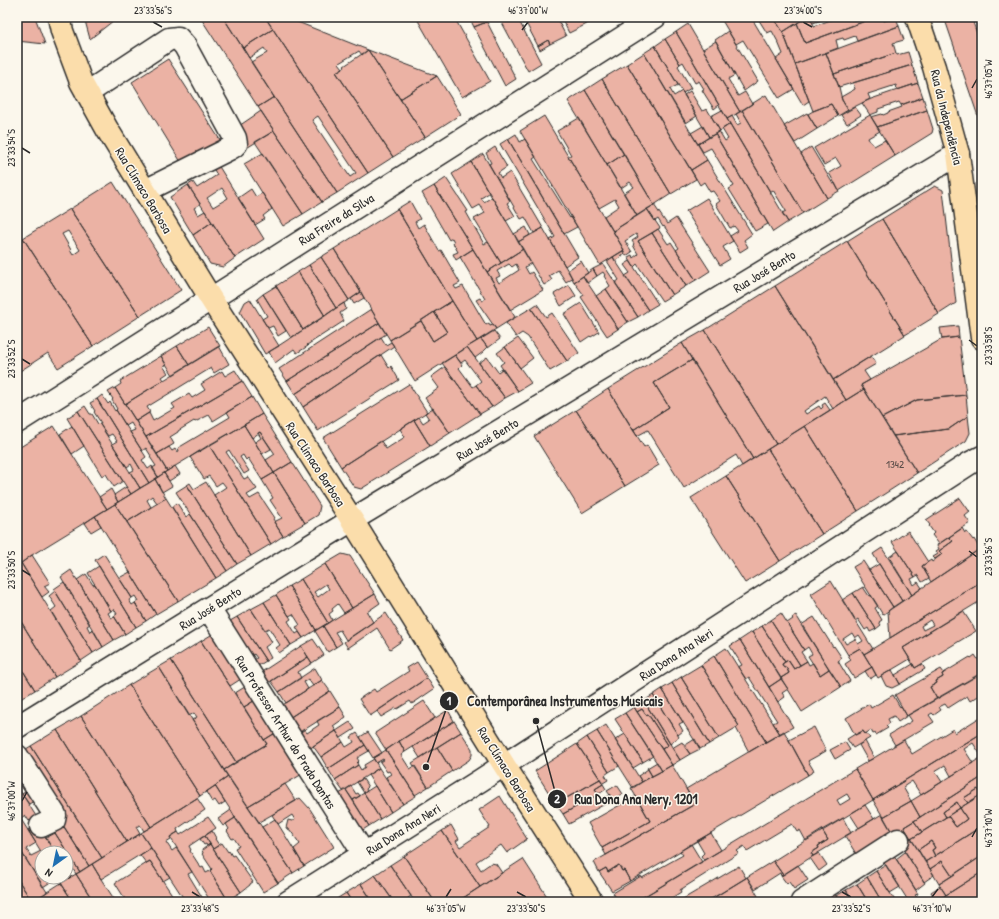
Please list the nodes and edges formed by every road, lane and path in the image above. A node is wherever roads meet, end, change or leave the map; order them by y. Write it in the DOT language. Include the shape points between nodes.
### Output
graph roads {
  1 [pos="59,17"];
  2 [pos="655,17"];
  3 [pos="917,17"];
  4 [pos="87,93"];
  5 [pos="958,154"];
  6 [pos="145,191"];
  7 [pos="211,299"];
  8 [pos="982,338"];
  9 [pos="17,422"];
  10 [pos="982,457"];
  11 [pos="352,520"];
  12 [pos="209,609"];
  13 [pos="17,727"];
  14 [pos="17,756"];
  15 [pos="504,765"];
  16 [pos="41,826"];
  17 [pos="898,840"];
  18 [pos="364,854"];
  19 [pos="288,902"];
  20 [pos="592,902"];
  21 [pos="802,902"];
  1 -- 4 [label="main road, Rua Clímaco Barbosa" via="62,31"];
  2 -- 7 [label="street, Rua Freire da Silva"];
  3 -- 5 [label="main road, Rua da Independência"];
  4 -- 6 [label="main road, Rua Clímaco Barbosa"];
  4 -- 6 [label="street" via="169,39 178,38 185,46 236,144"];
  5 -- 8 [label="main road, Rua da Independência"];
  5 -- 11 [label="street, Rua José Bento"];
  6 -- 7 [label="main road, Rua Clímaco Barbosa"];
  7 -- 9 [label="street, Rua Freire da Silva"];
  7 -- 11 [label="main road, Rua Clímaco Barbosa"];
  10 -- 15 [label="street, Rua Dona Ana Neri"];
  11 -- 12 [label="street, Rua José Bento"];
  11 -- 15 [label="main road, Rua Clímaco Barbosa"];
  12 -- 13 [label="street, Rua José Bento"];
  12 -- 18 [label="street, Rua Professor Arthur do Prado Dantas"];
  14 -- 16 [label="street" via="55,815 54,820"];
  15 -- 18 [label="street, Rua Dona Ana Neri"];
  15 -- 20 [label="main road, Rua Clímaco Barbosa"];
  17 -- 21 [label="street"];
  18 -- 19 [label="street, Rua Dona Ana Neri"];
}
